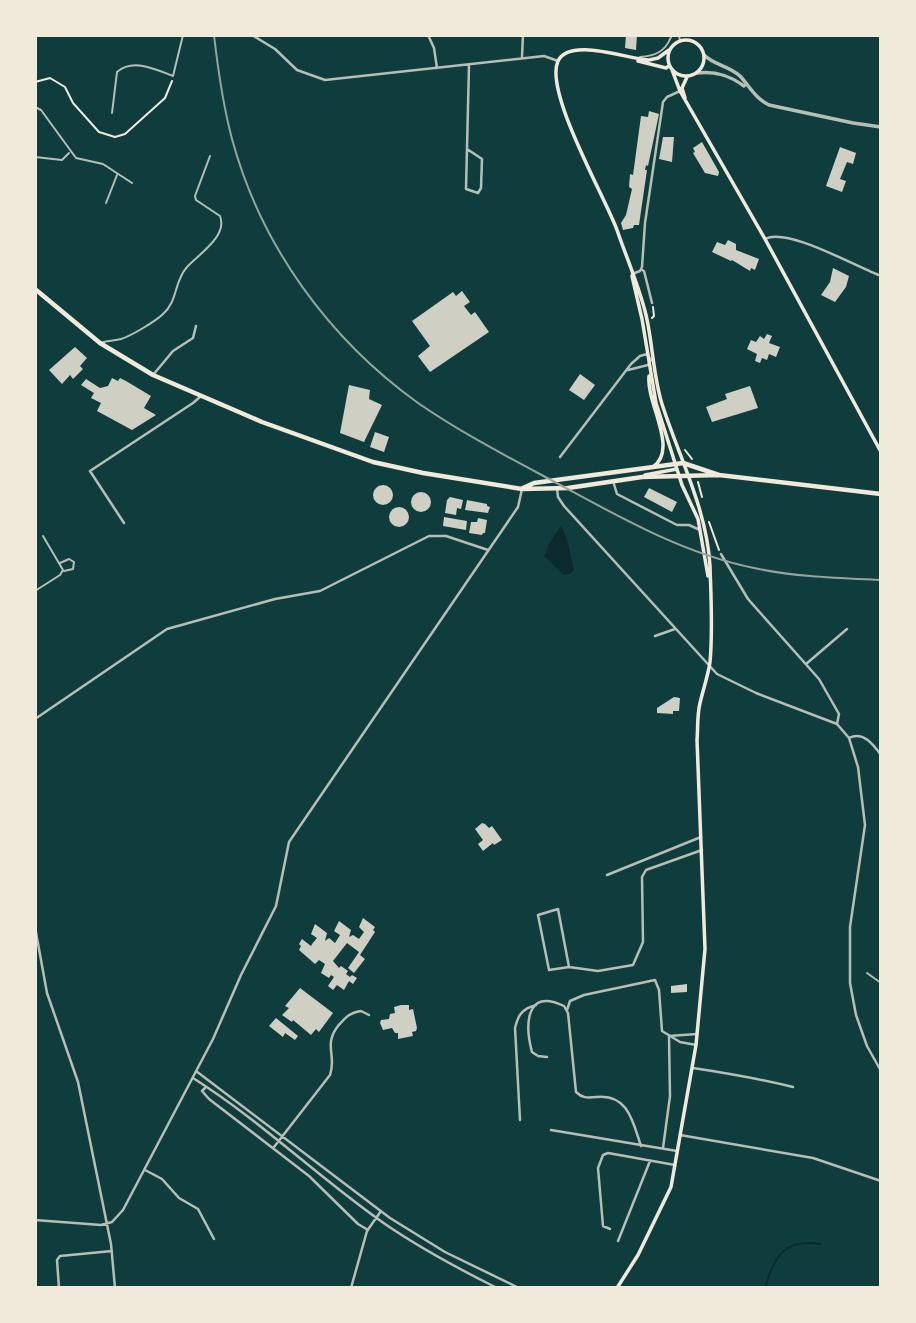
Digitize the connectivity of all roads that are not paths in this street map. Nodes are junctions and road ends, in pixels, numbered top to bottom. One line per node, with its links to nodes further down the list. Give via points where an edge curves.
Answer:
1 (183, 35): 24 (street, via 173,76 136,65 125,65 117,72)
2 (252, 35): 16 (street, via 297,70 324,80)
3 (428, 35): 16 (street)
4 (523, 35): 12 (street)
5 (696, 35): 9 (main road)
6 (672, 36): 10 (street); 13 (street, via 657,54)
7 (687, 37): 8 (main road); 9 (main road)
8 (680, 38): 10 (main road)
9 (698, 44): 11 (main road)
10 (671, 48): 13 (main road, via 658,58); 17 (main road)
11 (704, 55): 18 (main road); 20 (street, via 740,77)
12 (522, 57): 14 (street, via 544,55); 15 (street)
13 (632, 59): 14 (main road, via 578,49); 17 (main road)
14 (558, 61): 35 (main road, via 559,89 571,128)
15 (469, 65): 16 (street); 26 (street)
16 (437, 68)
17 (670, 68): 19 (main road); 21 (main road)
18 (697, 73): 19 (main road); 20 (street, via 726,75)
19 (687, 77): 22 (main road, via 682,88)
20 (749, 90): 25 (street, via 777,107)
21 (680, 91): 22 (main road); 34 (street, via 663,102)
22 (685, 98): 33 (main road)
23 (35, 107): 27 (street)
24 (112, 113)
25 (881, 127)
26 (467, 149): 26 (street, via 466,189 478,193 482,159)
27 (70, 152): 29 (street, via 62,160); 30 (street)
28 (210, 156): 40 (street, via 195,197 220,216 222,227 181,275 170,307 162,315 120,340)
29 (35, 157)
30 (117, 174): 31 (street); 32 (street)
31 (132, 183)
32 (106, 203)
33 (765, 239): 36 (street, via 779,235 793,239); 48 (main road)
34 (641, 270): 35 (street); 38 (street)
35 (632, 274): 41 (main road); 42 (main road, via 647,319)
36 (881, 276)
37 (35, 289): 40 (main road)
38 (652, 303)
39 (196, 326): 46 (street, via 193,338 173,351)
40 (100, 343): 46 (main road)
41 (647, 354): 42 (street); 43 (main road); 44 (street, via 639,356)
42 (652, 360): 43 (street); 50 (main road)
43 (648, 365): 44 (street); 45 (main road)
44 (628, 370): 49 (street)
45 (650, 374): 51 (main road, via 664,448 660,461); 52 (main road)
46 (153, 375): 47 (main road)
47 (200, 397): 57 (main road, via 373,462); 59 (street, via 90,471)
48 (881, 452)
49 (560, 457)
50 (683, 463): 52 (main road); 53 (main road); 54 (main road)
51 (650, 468): 52 (main road); 57 (main road, via 534,482)
52 (677, 469): 53 (main road); 55 (main road); 60 (main road)
53 (688, 475): 54 (main road); 66 (main road, via 705,527)
54 (719, 475): 58 (main road)
55 (613, 481): 56 (main road); 60 (street, via 617,494 677,525)
56 (557, 488): 57 (main road); 68 (street, via 564,506)
57 (522, 489): 62 (street, via 518,507)
58 (881, 494)
59 (124, 523)
60 (701, 530): 66 (main road)
61 (43, 536): 64 (street)
62 (489, 550): 73 (street, via 429,536 320,591 167,629); 92 (street, via 289,842 276,906)
63 (721, 554): 71 (street, via 748,598)
64 (60, 563): 65 (street); 65 (street, via 69,559 75,564 70,571)
65 (63, 570): 67 (street)
66 (709, 581): 72 (main road)
67 (35, 591)
68 (677, 628): 70 (street); 72 (street)
69 (847, 629): 71 (street)
70 (655, 636)
71 (806, 664): 74 (street, via 830,696 839,714)
72 (710, 665): 74 (street, via 717,674 756,693); 77 (main road, via 698,717)
73 (35, 719)
74 (836, 724): 75 (street)
75 (849, 738): 76 (street, via 862,736); 93 (street, via 858,767 865,825 849,927 850,983 856,1016)
76 (881, 755)
77 (701, 836): 78 (main road); 79 (street)
78 (702, 850): 81 (street, via 646,870 642,877 643,942 633,965 597,971); 87 (main road, via 705,949)
79 (607, 875)
80 (35, 927): 113 (street, via 47,993 78,1083)
81 (569, 967): 81 (street, via 549,970 538,915 558,909)
82 (867, 973): 83 (street)
83 (881, 983)
84 (536, 1005): 85 (street, via 556,1002); 90 (street, via 528,1022 530,1044 538,1056); 97 (street, via 522,1011 515,1028)
85 (568, 1013): 88 (street, via 570,1001 584,995 655,980 660,1027); 102 (street, via 576,1091 586,1098 611,1097 620,1102)
86 (369, 1015): 100 (street, via 361,1011 347,1014 331,1035 330,1075)
87 (698, 1034): 88 (street); 89 (main road)
88 (669, 1036): 89 (street); 104 (street, via 670,1096)
89 (696, 1045): 91 (main road)
90 (547, 1057)
91 (692, 1068): 96 (street); 99 (main road)
92 (196, 1071): 94 (street); 100 (street)
93 (881, 1071)
94 (192, 1078): 95 (street); 108 (street)
95 (205, 1087): 101 (street); 103 (street, via 202,1091 209,1098)
96 (793, 1087)
97 (520, 1120)
98 (551, 1130): 102 (street)
99 (680, 1135): 105 (main road); 109 (street, via 813,1158)
100 (283, 1136): 101 (street); 110 (street)
101 (279, 1141): 103 (street); 111 (street)
102 (641, 1146): 104 (street)
103 (274, 1147): 115 (street)
104 (663, 1149): 105 (street)
105 (677, 1151): 107 (main road)
106 (650, 1161): 107 (street); 114 (street, via 608,1153 599,1160 603,1226); 117 (street)
107 (675, 1165): 119 (main road, via 664,1204)
108 (145, 1170): 113 (street, via 117,1219); 116 (street, via 198,1209)
109 (881, 1181)
110 (381, 1211): 111 (street); 124 (street, via 445,1252)
111 (376, 1217): 115 (street); 123 (street)
112 (35, 1220): 113 (street)
113 (107, 1224): 118 (street)
114 (610, 1229)
115 (368, 1230): 122 (street)
116 (214, 1239)
117 (618, 1241)
118 (112, 1251): 120 (street, via 60,1256); 121 (street)
119 (625, 1279): 125 (main road); 126 (main road)
120 (59, 1288)
121 (115, 1288)
122 (351, 1288)
123 (497, 1288)
124 (519, 1288)
125 (617, 1288)
126 (623, 1288)

